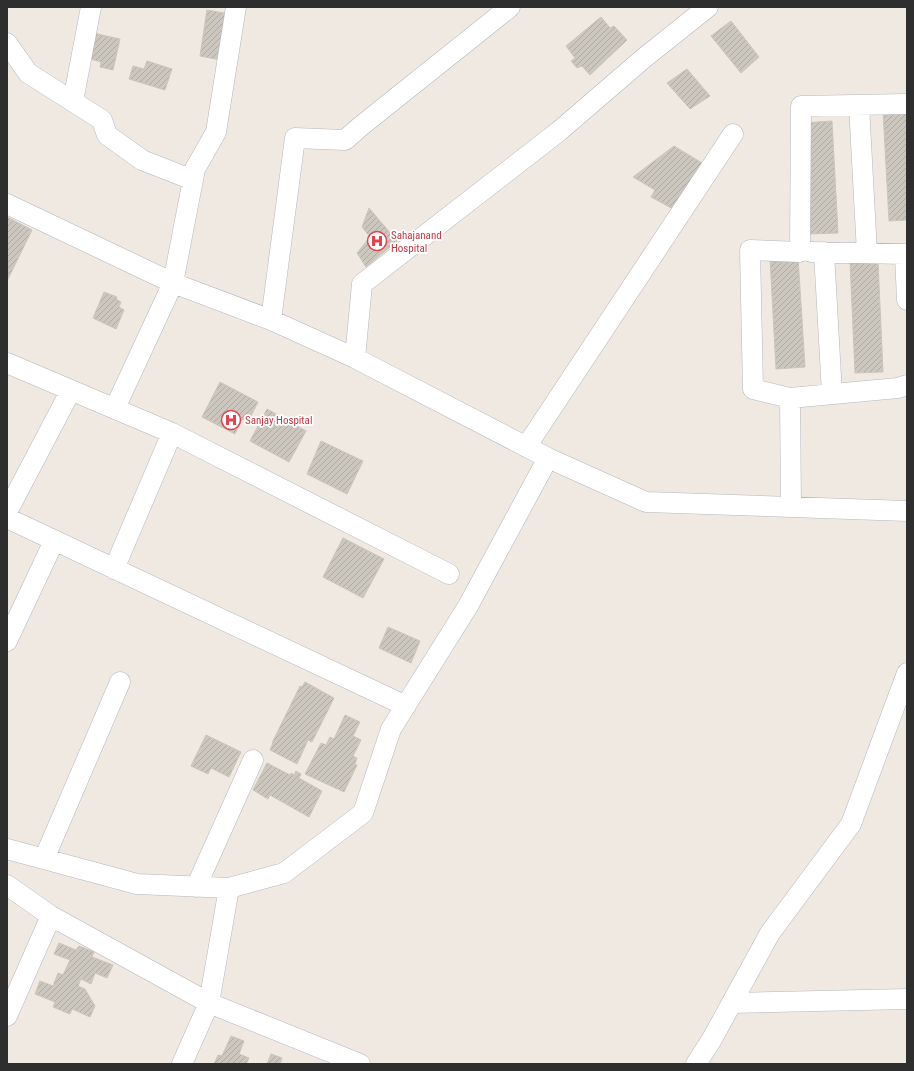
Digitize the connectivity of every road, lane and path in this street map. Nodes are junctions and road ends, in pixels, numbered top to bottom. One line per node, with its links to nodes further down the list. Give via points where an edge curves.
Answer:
1 (92, 7): 6 (street)
2 (236, 7): 10 (street, via 216,132 195,169)
3 (510, 7): 18 (street, via 345,140 295,138)
4 (708, 7): 19 (street, via 558,132 362,284)
5 (7, 43): 6 (street, via 28,73)
6 (73, 101): 10 (street, via 102,120 107,135 142,160)
7 (907, 104): 8 (street)
8 (859, 105): 12 (street, via 801,106); 14 (street)
9 (733, 134): 27 (street)
10 (193, 180): 16 (street)
11 (7, 204): 16 (street)
12 (800, 252): 13 (street); 24 (street, via 750,250 753,389)
13 (824, 252): 14 (street); 23 (street)
14 (867, 253): 15 (street)
15 (906, 254): 17 (street)
16 (173, 283): 18 (street); 25 (street)
17 (907, 300)
18 (271, 320): 19 (street)
19 (355, 358): 27 (street)
20 (7, 363): 22 (street)
21 (907, 385): 23 (street)
22 (71, 390): 25 (street); 31 (street)
23 (832, 394): 24 (street)
24 (790, 398): 29 (street)
25 (114, 408): 26 (street)
26 (172, 433): 34 (street); 35 (street)
27 (526, 447): 28 (street)
28 (548, 458): 29 (street, via 646,502); 39 (street, via 468,606)
29 (791, 506): 30 (street)
30 (907, 511)
31 (7, 512)
32 (7, 518): 33 (street)
33 (54, 541): 34 (street); 36 (street)
34 (114, 569): 39 (street)
35 (449, 574)
36 (7, 641)
37 (907, 674): 49 (street, via 851,824 770,933)
38 (120, 682): 42 (street)
39 (406, 706): 45 (street, via 391,729 363,813 284,873)
40 (253, 760): 44 (street)
41 (7, 849): 42 (street)
42 (44, 859): 44 (street, via 137,884)
43 (7, 885): 46 (street)
44 (196, 887): 45 (street)
45 (229, 888): 48 (street)
46 (52, 916): 48 (street); 50 (street)
47 (907, 999): 49 (street)
48 (209, 1002): 51 (street); 52 (street)
49 (732, 1003): 53 (street)
50 (7, 1016)
51 (182, 1064)
52 (360, 1064)
53 (696, 1064)

